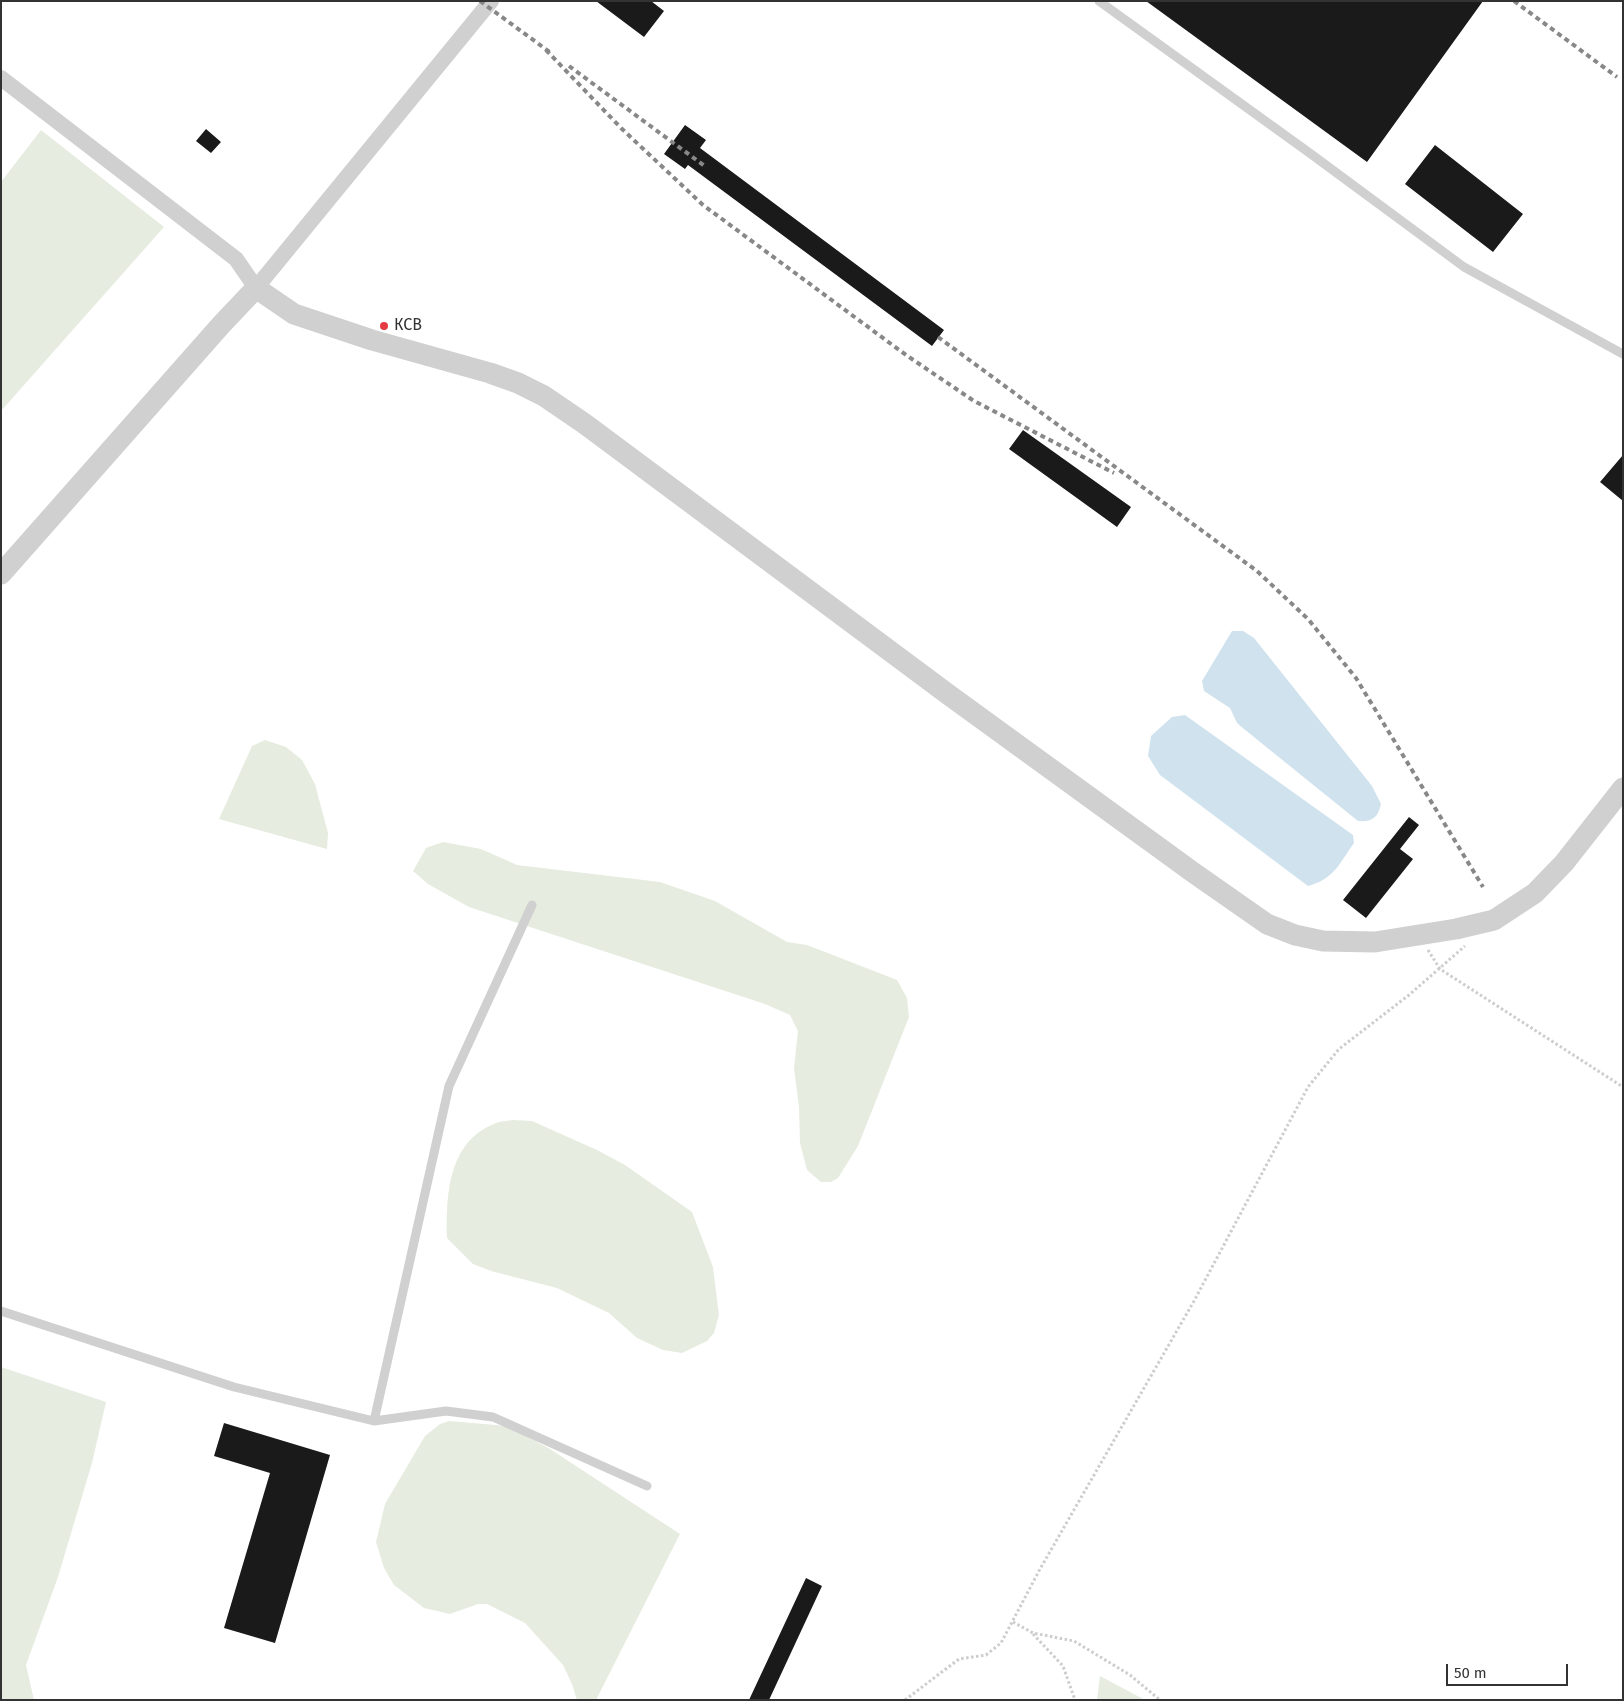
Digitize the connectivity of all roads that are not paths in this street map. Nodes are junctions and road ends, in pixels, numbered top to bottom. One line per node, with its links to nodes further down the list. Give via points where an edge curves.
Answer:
1 (491, 1): 4 (street)
2 (1099, 1): 5 (lane, via 1464,267)
3 (1, 78): 4 (street, via 236,259)
4 (256, 288): 6 (street); 7 (street, via 294,314 490,373 544,396 1194,874 1267,924 1295,935 1323,941 1375,942 1494,920 1534,893 1564,863)
5 (1623, 354)
6 (1, 574)
7 (1623, 788)
8 (532, 905): 10 (lane, via 449,1086)
9 (1, 1311): 10 (lane, via 234,1386)
10 (374, 1420): 11 (lane, via 446,1411 493,1417)
11 (647, 1486)

